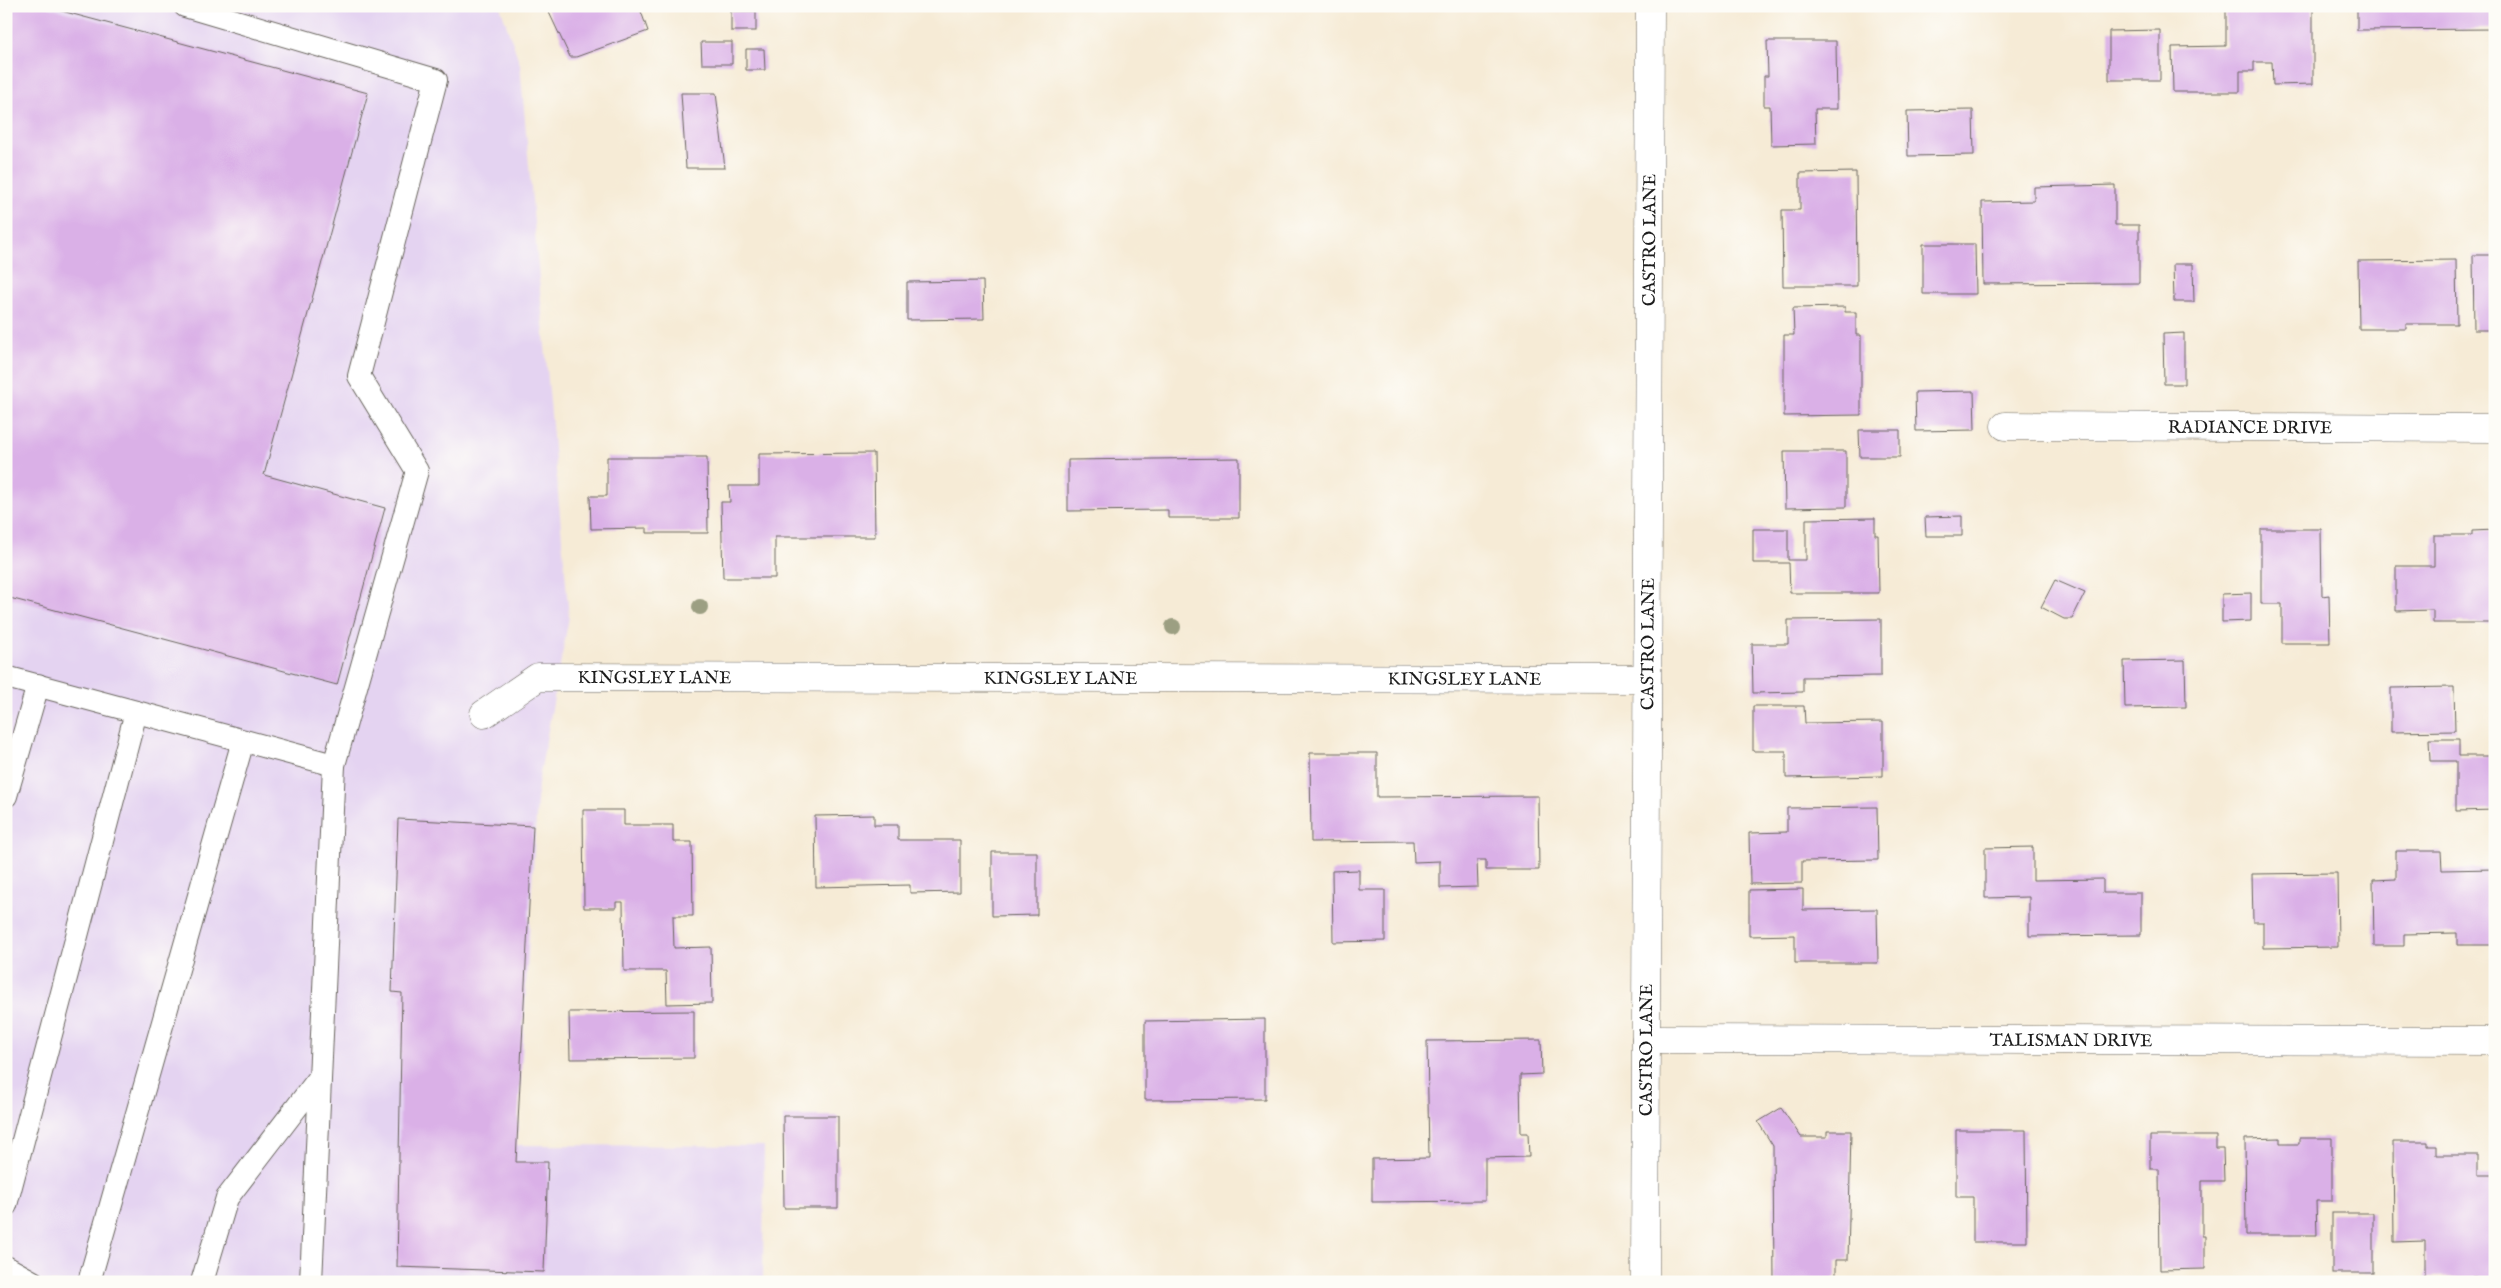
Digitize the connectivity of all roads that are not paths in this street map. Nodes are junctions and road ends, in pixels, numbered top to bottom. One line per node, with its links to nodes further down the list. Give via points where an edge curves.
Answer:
1 (184, 6): 11 (lane, via 436,80 359,376 417,471)
2 (1650, 6): 6 (street, CASTRO LANE)
3 (2005, 426): 4 (street, RADIANCE DRIVE)
4 (2495, 428)
5 (6, 677): 7 (lane)
6 (1647, 679): 9 (street, KINGSLEY LANE, via 538,677); 13 (street, CASTRO LANE)
7 (38, 685): 8 (lane); 12 (lane)
8 (136, 712): 10 (lane); 16 (lane)
9 (484, 714)
10 (243, 741): 11 (lane); 19 (lane)
11 (334, 765): 15 (lane)
12 (6, 796)
13 (1646, 1039): 14 (street, TALISMAN DRIVE); 22 (street, CASTRO LANE)
14 (2495, 1041)
15 (320, 1077): 20 (lane, via 227,1198); 21 (lane)
16 (6, 1205)
17 (6, 1267): 18 (lane)
18 (32, 1282)
19 (89, 1282)
20 (202, 1282)
21 (311, 1282)
22 (1645, 1282)

